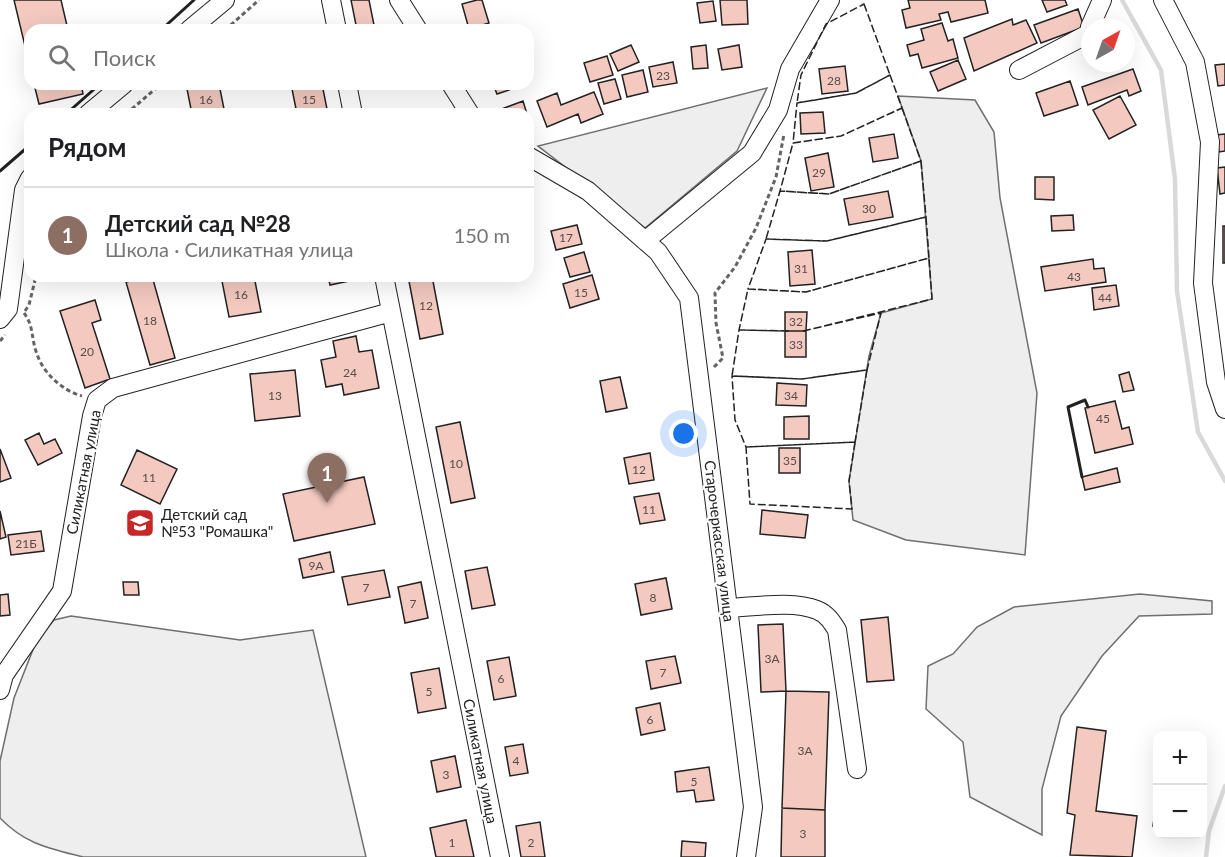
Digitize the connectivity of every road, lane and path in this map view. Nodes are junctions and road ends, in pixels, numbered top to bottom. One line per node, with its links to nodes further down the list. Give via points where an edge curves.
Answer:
1 (225, 0): 9 (street)
2 (259, 0): 10 (path)
3 (331, 0): 11 (street)
4 (399, 0): 12 (street)
5 (830, 0): 26 (street, via 790,69 778,110 752,153)
6 (1102, 0): 8 (street)
7 (1163, 0): 32 (street, via 1195,62 1210,142 1203,283 1216,382)
8 (1094, 18)
9 (196, 24)
10 (232, 24)
11 (336, 24)
12 (414, 24)
13 (1081, 38): 14 (street)
14 (1019, 70)
15 (117, 90): 19 (street)
16 (154, 90): 20 (path)
17 (348, 90): 21 (street)
18 (455, 90): 22 (street)
19 (95, 108)
20 (133, 108)
21 (352, 108)
22 (466, 108)
23 (784, 133): 30 (path, via 776,177 756,228 735,267 715,293 723,358)
24 (534, 160): 26 (street, Старочеркасская улица, via 588,191)
25 (24, 190): 29 (street)
26 (645, 241): 30 (street, Старочеркасская улица, via 658,252 689,298)
27 (385, 282): 28 (street, Силикатная улица)
28 (391, 312): 31 (street, Силикатная улица, via 113,388); 36 (street, Силикатная улица)
29 (4, 314): 31 (path, via 23,312 31,322 36,354 43,366 73,393)
30 (700, 382): 33 (street, Старочеркасская улица)
31 (97, 400): 34 (street, Силикатная улица, via 62,591 4,675)
32 (1225, 409)
33 (728, 608): 35 (street, via 798,605 819,610 830,619 837,630); 37 (street, Старочеркасская улица, via 753,807)
34 (0, 690)
35 (857, 770)
36 (500, 857)
37 (746, 857)

